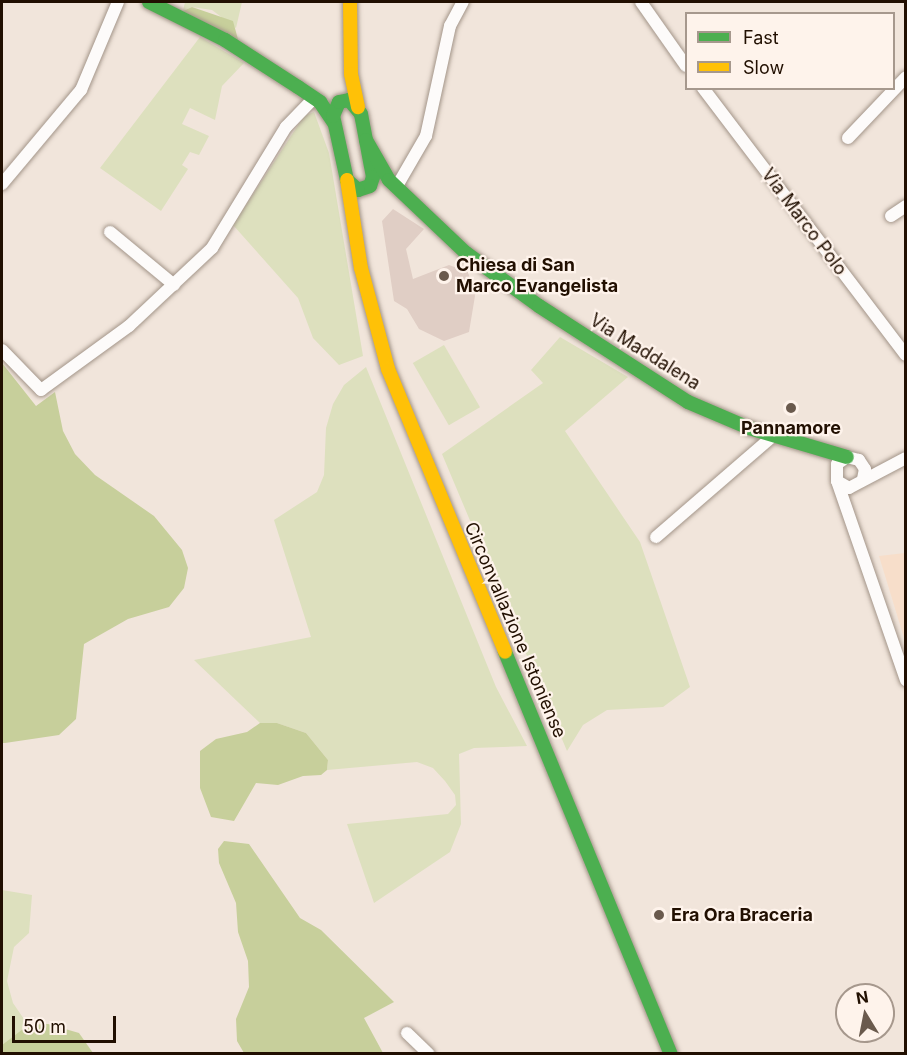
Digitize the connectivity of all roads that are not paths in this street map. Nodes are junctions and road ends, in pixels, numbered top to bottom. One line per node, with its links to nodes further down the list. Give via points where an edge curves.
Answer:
1 (118, 2): 20 (street, via 81,90)
2 (149, 2): 12 (main road, via 225,40)
3 (350, 2): 7 (main road)
4 (463, 2): 19 (street, via 450,26 426,136)
5 (640, 2): 6 (street)
6 (685, 63)
7 (351, 74): 13 (main road); 14 (main road)
8 (906, 77): 9 (street)
9 (895, 89)
10 (705, 90): 28 (street, Via Marco Polo)
11 (894, 90): 16 (street)
12 (317, 100): 13 (main road); 15 (main road); 26 (street, via 286,128 212,248)
13 (340, 102): 14 (main road); 15 (main road, via 333,110)
14 (358, 107): 17 (main road)
15 (334, 123): 18 (main road, Circonvallazione Istoniense)
16 (848, 138)
17 (366, 140): 19 (main road, Via Maddalena); 21 (main road)
18 (347, 180): 21 (main road, via 353,189); 23 (main road, Circonvallazione Istoniense)
19 (393, 183): 21 (street); 29 (main road, Via Maddalena, via 466,253 539,306 688,402)
20 (2, 184)
21 (368, 186): 23 (main road)
22 (906, 206): 24 (street)
23 (355, 213): 41 (main road, Circonvallazione Istoniense, via 361,268 388,369)
24 (891, 216)
25 (110, 232): 26 (street)
26 (174, 285): 27 (street, via 51,387 33,387)
27 (2, 350)
28 (905, 352)
29 (773, 436): 30 (main road, Via Maddalena); 37 (street)
30 (819, 448): 31 (main road, Via Maddalena); 34 (street)
31 (853, 458): 33 (street); 34 (street); 35 (street, via 865,469)
32 (906, 458): 33 (street)
33 (890, 463): 35 (street)
34 (836, 476): 35 (street, via 849,488); 36 (street)
35 (863, 480): 36 (street)
36 (848, 510): 38 (street)
37 (656, 537)
38 (906, 680)
39 (407, 1033): 40 (street)
40 (429, 1053)
41 (671, 1053)

